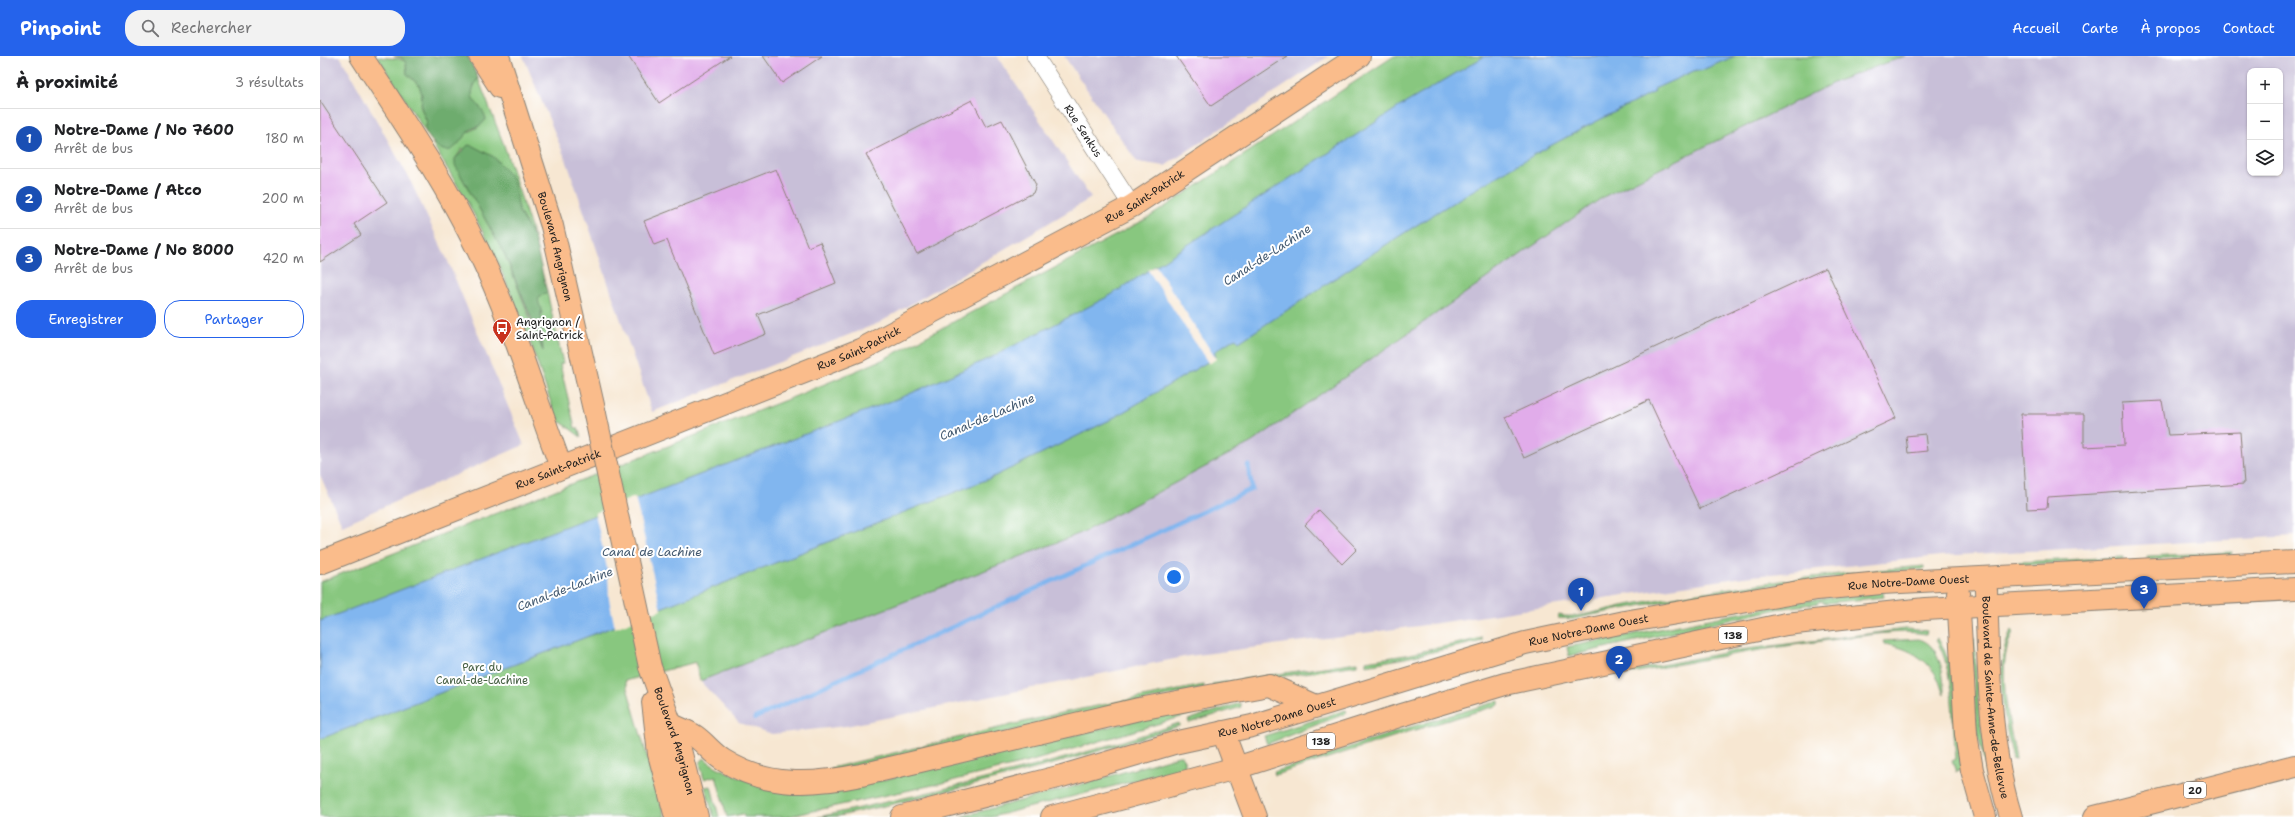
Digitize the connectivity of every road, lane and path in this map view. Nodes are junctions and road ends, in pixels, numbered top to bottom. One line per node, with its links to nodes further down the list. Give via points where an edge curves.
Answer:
1 (361, 56): 8 (main road, via 447,193 478,250 502,304)
2 (480, 56): 6 (main road, Boulevard Angrignon)
3 (498, 56): 6 (main road, Boulevard Angrignon)
4 (1035, 56): 7 (street, Rue Senkus)
5 (1359, 56): 7 (main road, Rue Saint-Patrick)
6 (514, 110): 16 (main road, Boulevard Angrignon, bridge, via 552,226)
7 (1132, 206): 8 (main road, Rue Saint-Patrick, via 860,350)
8 (561, 468): 9 (main road, Rue Saint-Patrick)
9 (320, 562)
10 (2295, 562): 11 (main road, Rue Notre-Dame Ouest)
11 (1985, 577): 12 (main road, Rue Notre-Dame Ouest); 14 (main road, Boulevard de Sainte-Anne-de-Bellevue)
12 (1957, 578): 15 (main road); 17 (main road, Rue Notre-Dame Ouest, via 1817,589 1624,622 1525,643)
13 (2295, 589): 14 (main road)
14 (1986, 606): 15 (main road); 22 (main road, Boulevard de Sainte-Anne-de-Bellevue, via 1990,700)
15 (1959, 607): 21 (main road, 138, via 1786,624 1549,674 1423,708); 23 (main road, via 1966,734)
16 (650, 667): 18 (main road, Boulevard Angrignon); 24 (main road, Boulevard Angrignon, via 659,754)
17 (1316, 706): 18 (main road, via 1269,685 1162,704 868,774 803,784 762,778 734,767 711,752 695,737); 19 (main road, Rue Notre-Dame Ouest, via 1252,726)
18 (670, 724): 25 (main road, Boulevard Angrignon, via 680,750)
19 (1223, 732): 21 (main road); 26 (main road, Rue Notre-Dame Ouest)
20 (2295, 766): 29 (main road, 20)
21 (1236, 768): 27 (main road); 28 (main road)
22 (2008, 808)
23 (1983, 812)
24 (676, 817)
25 (697, 817)
26 (902, 817)
27 (1052, 817)
28 (1255, 817)
29 (2095, 817)

